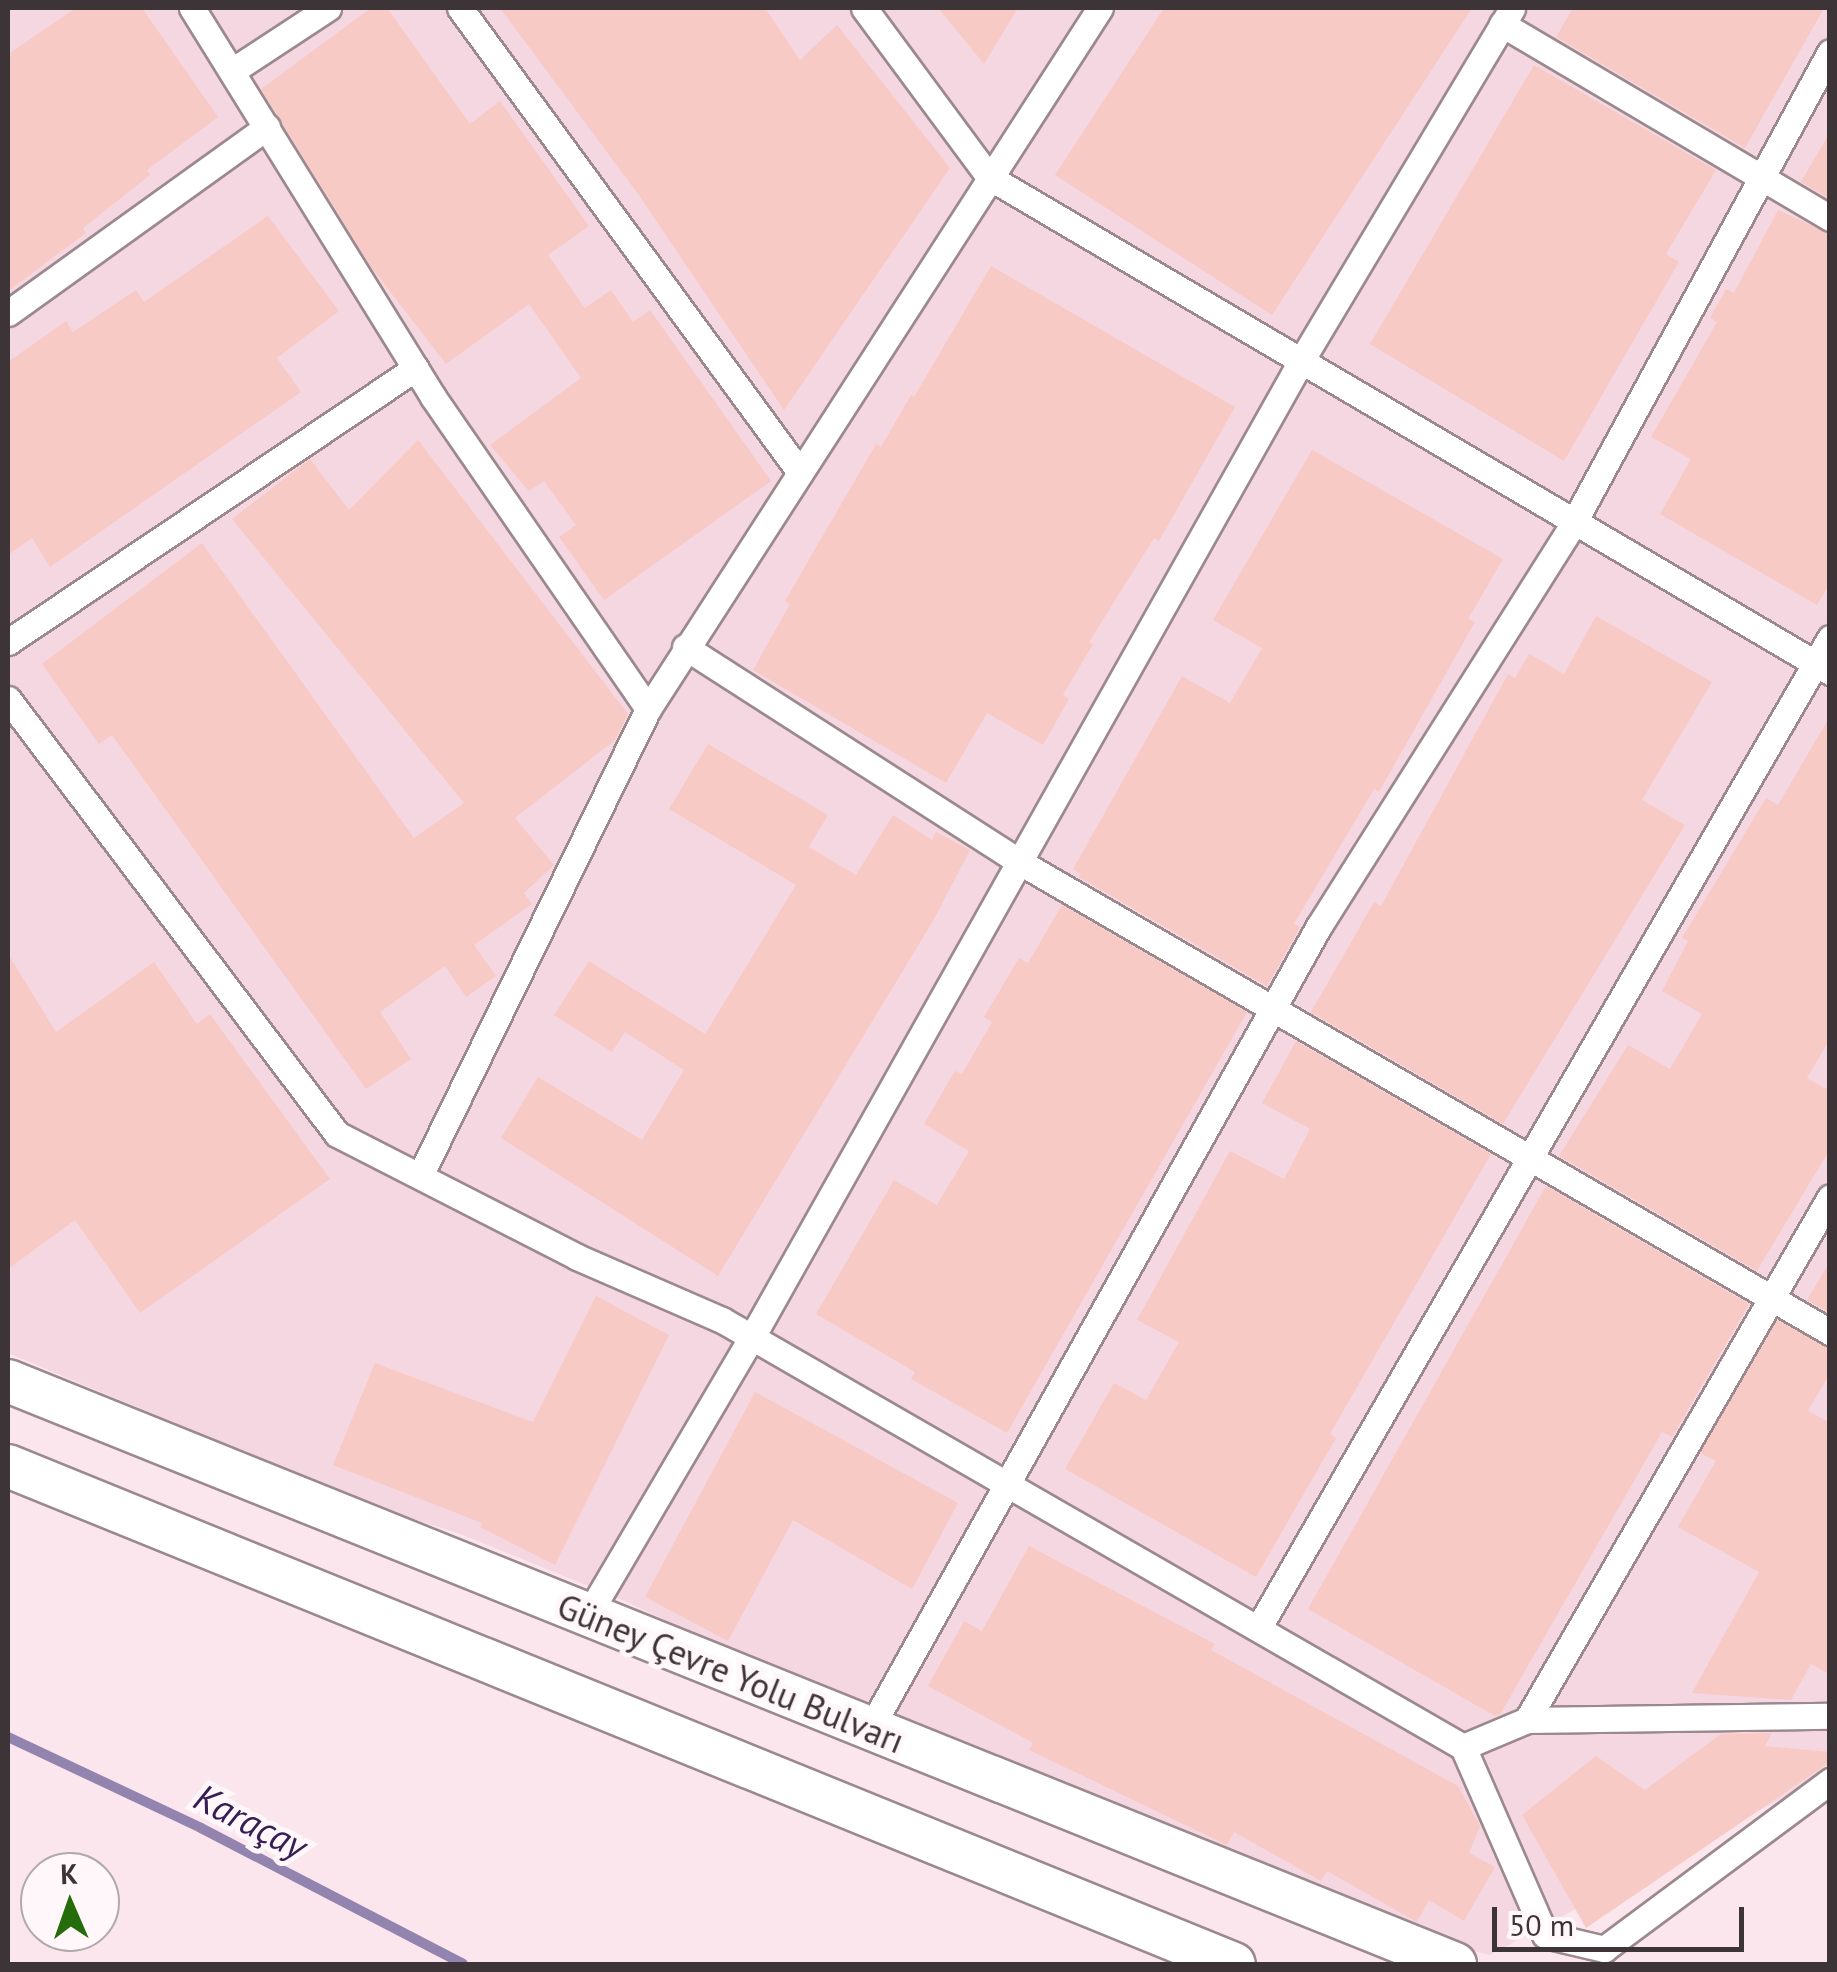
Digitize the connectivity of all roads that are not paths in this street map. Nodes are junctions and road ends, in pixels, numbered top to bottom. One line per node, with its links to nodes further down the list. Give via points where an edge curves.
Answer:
1 (192, 8): 8 (street)
2 (328, 8): 8 (street)
3 (460, 8): 16 (street)
4 (864, 8): 10 (street)
5 (1100, 8): 10 (street)
6 (1507, 16): 11 (street); 14 (street)
7 (1830, 52): 11 (street)
8 (232, 71): 9 (street)
9 (266, 127): 13 (street); 15 (street)
10 (990, 177): 14 (street); 16 (street)
11 (1761, 178): 12 (street); 17 (street)
12 (1830, 218)
13 (8, 314)
14 (1300, 361): 17 (street); 24 (street)
15 (415, 368): 19 (street); 23 (street)
16 (799, 471): 20 (street)
17 (1574, 522): 21 (street); 25 (street)
18 (1830, 638): 21 (street)
19 (8, 642)
20 (685, 647): 23 (street); 24 (street)
21 (1822, 668): 26 (street)
22 (8, 699): 27 (street, via 337,1134)
23 (648, 709): 27 (street)
24 (1018, 861): 25 (street); 31 (street)
25 (1273, 1012): 26 (street); 34 (street)
26 (1532, 1159): 29 (street); 36 (street)
27 (420, 1176): 31 (street)
28 (1830, 1196): 29 (street)
29 (1772, 1299): 30 (street); 38 (street)
30 (1830, 1332)
31 (752, 1337): 34 (street); 35 (street)
32 (8, 1381): 35 (highway, Güney Çevre Yolu Bulvarı)
33 (8, 1466): 42 (highway)
34 (1007, 1482): 36 (street); 39 (street)
35 (588, 1615): 39 (highway, Güney Çevre Yolu Bulvarı)
36 (1258, 1627): 40 (street)
37 (1830, 1716): 38 (street)
38 (1528, 1720): 40 (street)
39 (870, 1729): 43 (highway, Güney Çevre Yolu Bulvarı)
40 (1463, 1747): 41 (street, via 1545,1934 1604,1950)
41 (1830, 1782)
42 (1234, 1964)
43 (1455, 1964)

